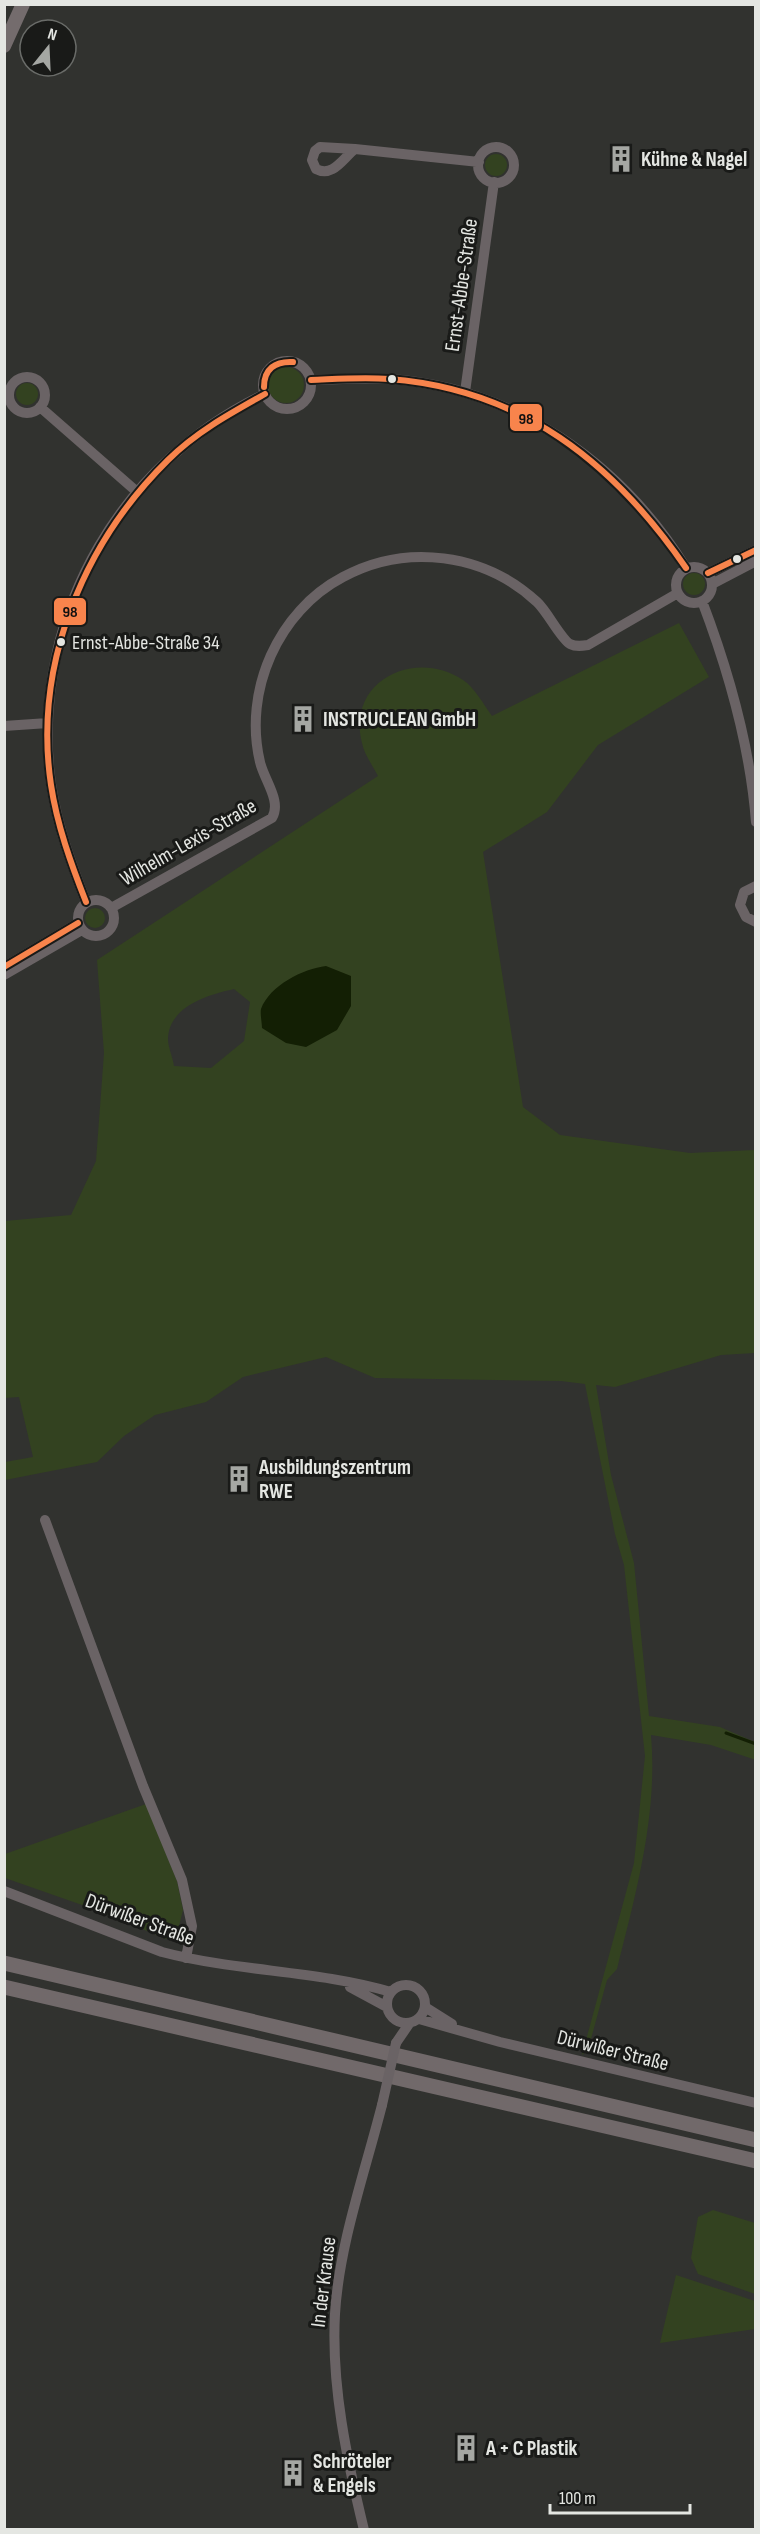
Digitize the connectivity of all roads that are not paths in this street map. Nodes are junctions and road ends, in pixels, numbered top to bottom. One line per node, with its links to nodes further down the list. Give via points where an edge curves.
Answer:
1 (24, 4): 2 (main road)
2 (4, 46)
3 (355, 149): 4 (street)
4 (478, 162): 5 (street, via 480,173); 5 (street, via 484,151 495,146 511,154 513,171 506,180)
5 (494, 182): 7 (street, Ernst-Abbe-Straße)
6 (311, 380): 7 (street, via 391,379); 8 (street, via 306,401 294,409 274,405); 8 (street, via 299,364 277,363 266,373)
7 (465, 392): 13 (street, via 528,418 599,464 652,519)
8 (265, 394): 10 (street, via 184,445)
9 (40, 407): 10 (street)
10 (136, 491): 17 (street, via 97,548 68,611 56,659)
11 (756, 549): 14 (street)
12 (756, 561): 14 (street)
13 (686, 568): 14 (street, via 698,567); 15 (street, via 678,576)
14 (710, 578): 16 (street, via 709,596)
15 (678, 593): 16 (street, via 691,603); 22 (street, Wilhelm-Lexis-Straße, via 580,646 567,642 526,592 480,567 449,559 408,557 382,562 331,583 287,626 262,677 256,735 260,762 276,802 272,818)
16 (702, 601): 19 (street, via 738,710)
17 (48, 723): 18 (street); 21 (street, via 49,767 59,825)
18 (4, 726)
19 (756, 822)
20 (756, 886): 23 (street, via 744,892 740,905 746,917)
21 (86, 902): 22 (street, via 98,900); 24 (street, via 78,913)
22 (111, 908): 24 (street, via 114,920 109,930 98,936 87,934)
23 (756, 922)
24 (80, 927): 25 (street); 26 (street)
25 (4, 967)
26 (4, 975)
27 (45, 1520): 29 (street, via 143,1786 182,1880 192,1926)
28 (4, 1891): 29 (street, Dürwißer Straße)
29 (186, 1958): 31 (street, Dürwißer Straße)
30 (4, 1963): 39 (highway)
31 (337, 1980): 33 (street, Dürwißer Straße); 34 (street, Dürwißer Straße)
32 (4, 1987): 40 (highway)
33 (392, 1992): 34 (street); 35 (street, via 406,1985 414,1987 421,1992)
34 (387, 2007): 36 (street)
35 (425, 2007): 36 (street); 37 (street, Dürwißer Straße)
36 (405, 2024): 37 (street, Dürwißer Straße); 41 (street, In der Krause, bridge, via 396,2043 344,2253 335,2313 340,2403)
37 (463, 2030): 38 (street, Dürwißer Straße)
38 (756, 2103)
39 (756, 2140)
40 (756, 2161)
41 (364, 2529)

